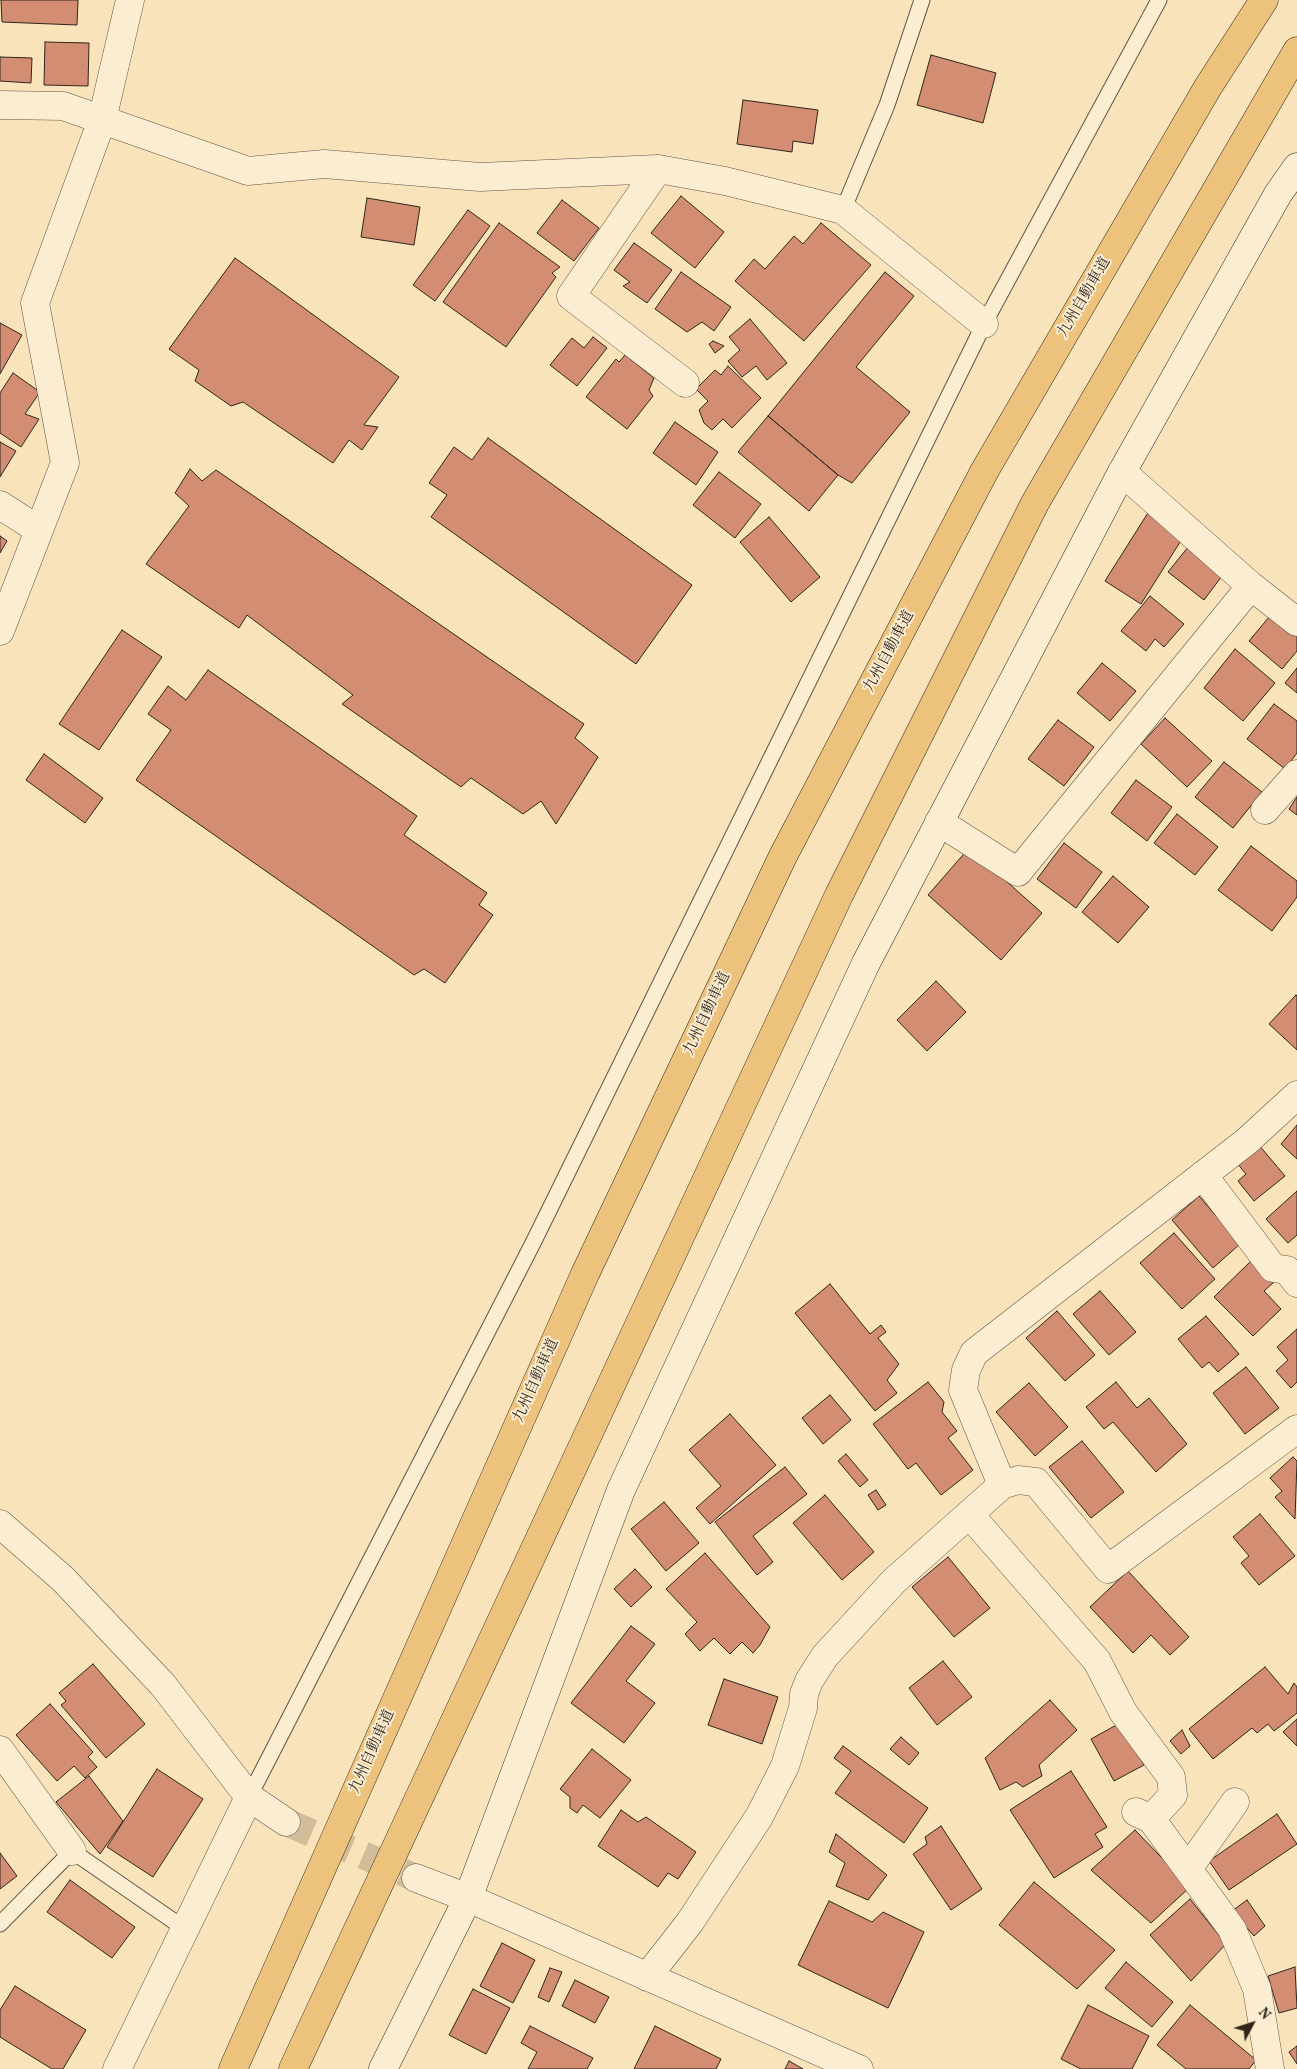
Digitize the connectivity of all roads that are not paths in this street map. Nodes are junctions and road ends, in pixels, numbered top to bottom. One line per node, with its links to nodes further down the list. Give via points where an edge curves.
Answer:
1 (130, 0): 9 (street)
2 (922, 0): 12 (lane, via 886,105)
3 (1159, 0): 13 (lane)
4 (1252, 0): 7 (highway)
5 (1264, 0): 7 (highway, 九州自動車道)
6 (1297, 50): 44 (highway, via 1035,503 838,895)
7 (1208, 87): 43 (highway, 九州自動車道, via 985,470 783,856 585,1274)
8 (0, 104): 9 (street, via 63,106)
9 (102, 120): 11 (street, via 248,171 324,164 480,177); 17 (street, via 36,303 65,463)
10 (1297, 166): 15 (street, via 1278,194)
11 (658, 170): 12 (street, via 725,181); 14 (street, via 571,296)
12 (843, 210): 13 (street)
13 (984, 324): 32 (lane, via 534,1241)
14 (685, 383)
15 (1122, 472): 18 (street); 23 (street)
16 (0, 505): 17 (street)
17 (39, 530): 20 (street)
18 (1251, 586): 19 (street); 23 (street, via 1018,872)
19 (1297, 622)
20 (0, 631)
21 (1297, 774): 22 (street)
22 (1265, 810)
23 (939, 822): 38 (street, via 866,963 621,1490)
24 (1297, 1095): 25 (street, via 1247,1141)
25 (1203, 1175): 26 (street, via 1273,1268 1287,1270); 28 (street, via 974,1353 966,1370 963,1390)
26 (1297, 1283)
27 (1297, 1429): 28 (street, via 1108,1569 1036,1482 1018,1480)
28 (1002, 1485): 29 (street)
29 (970, 1515): 36 (street, via 1097,1661 1123,1712 1171,1778 1173,1795 1143,1816); 41 (street, via 894,1581 825,1656 804,1694 803,1708 785,1766 758,1817 690,1922)
30 (0, 1524): 32 (street, via 63,1579 163,1686)
31 (0, 1750): 35 (street)
32 (249, 1796): 34 (street); 40 (street)
33 (1235, 1802): 36 (street)
34 (286, 1822)
35 (72, 1851): 39 (lane); 40 (lane)
36 (1188, 1869): 47 (street, via 1232,1929 1257,1988)
37 (416, 1878): 38 (street)
38 (468, 1898): 41 (street); 45 (street)
39 (0, 1924)
40 (185, 1929): 42 (street)
41 (647, 1977): 46 (street)
42 (117, 2069)
43 (233, 2069)
44 (293, 2069)
45 (383, 2069)
46 (859, 2069)
47 (1270, 2069)

